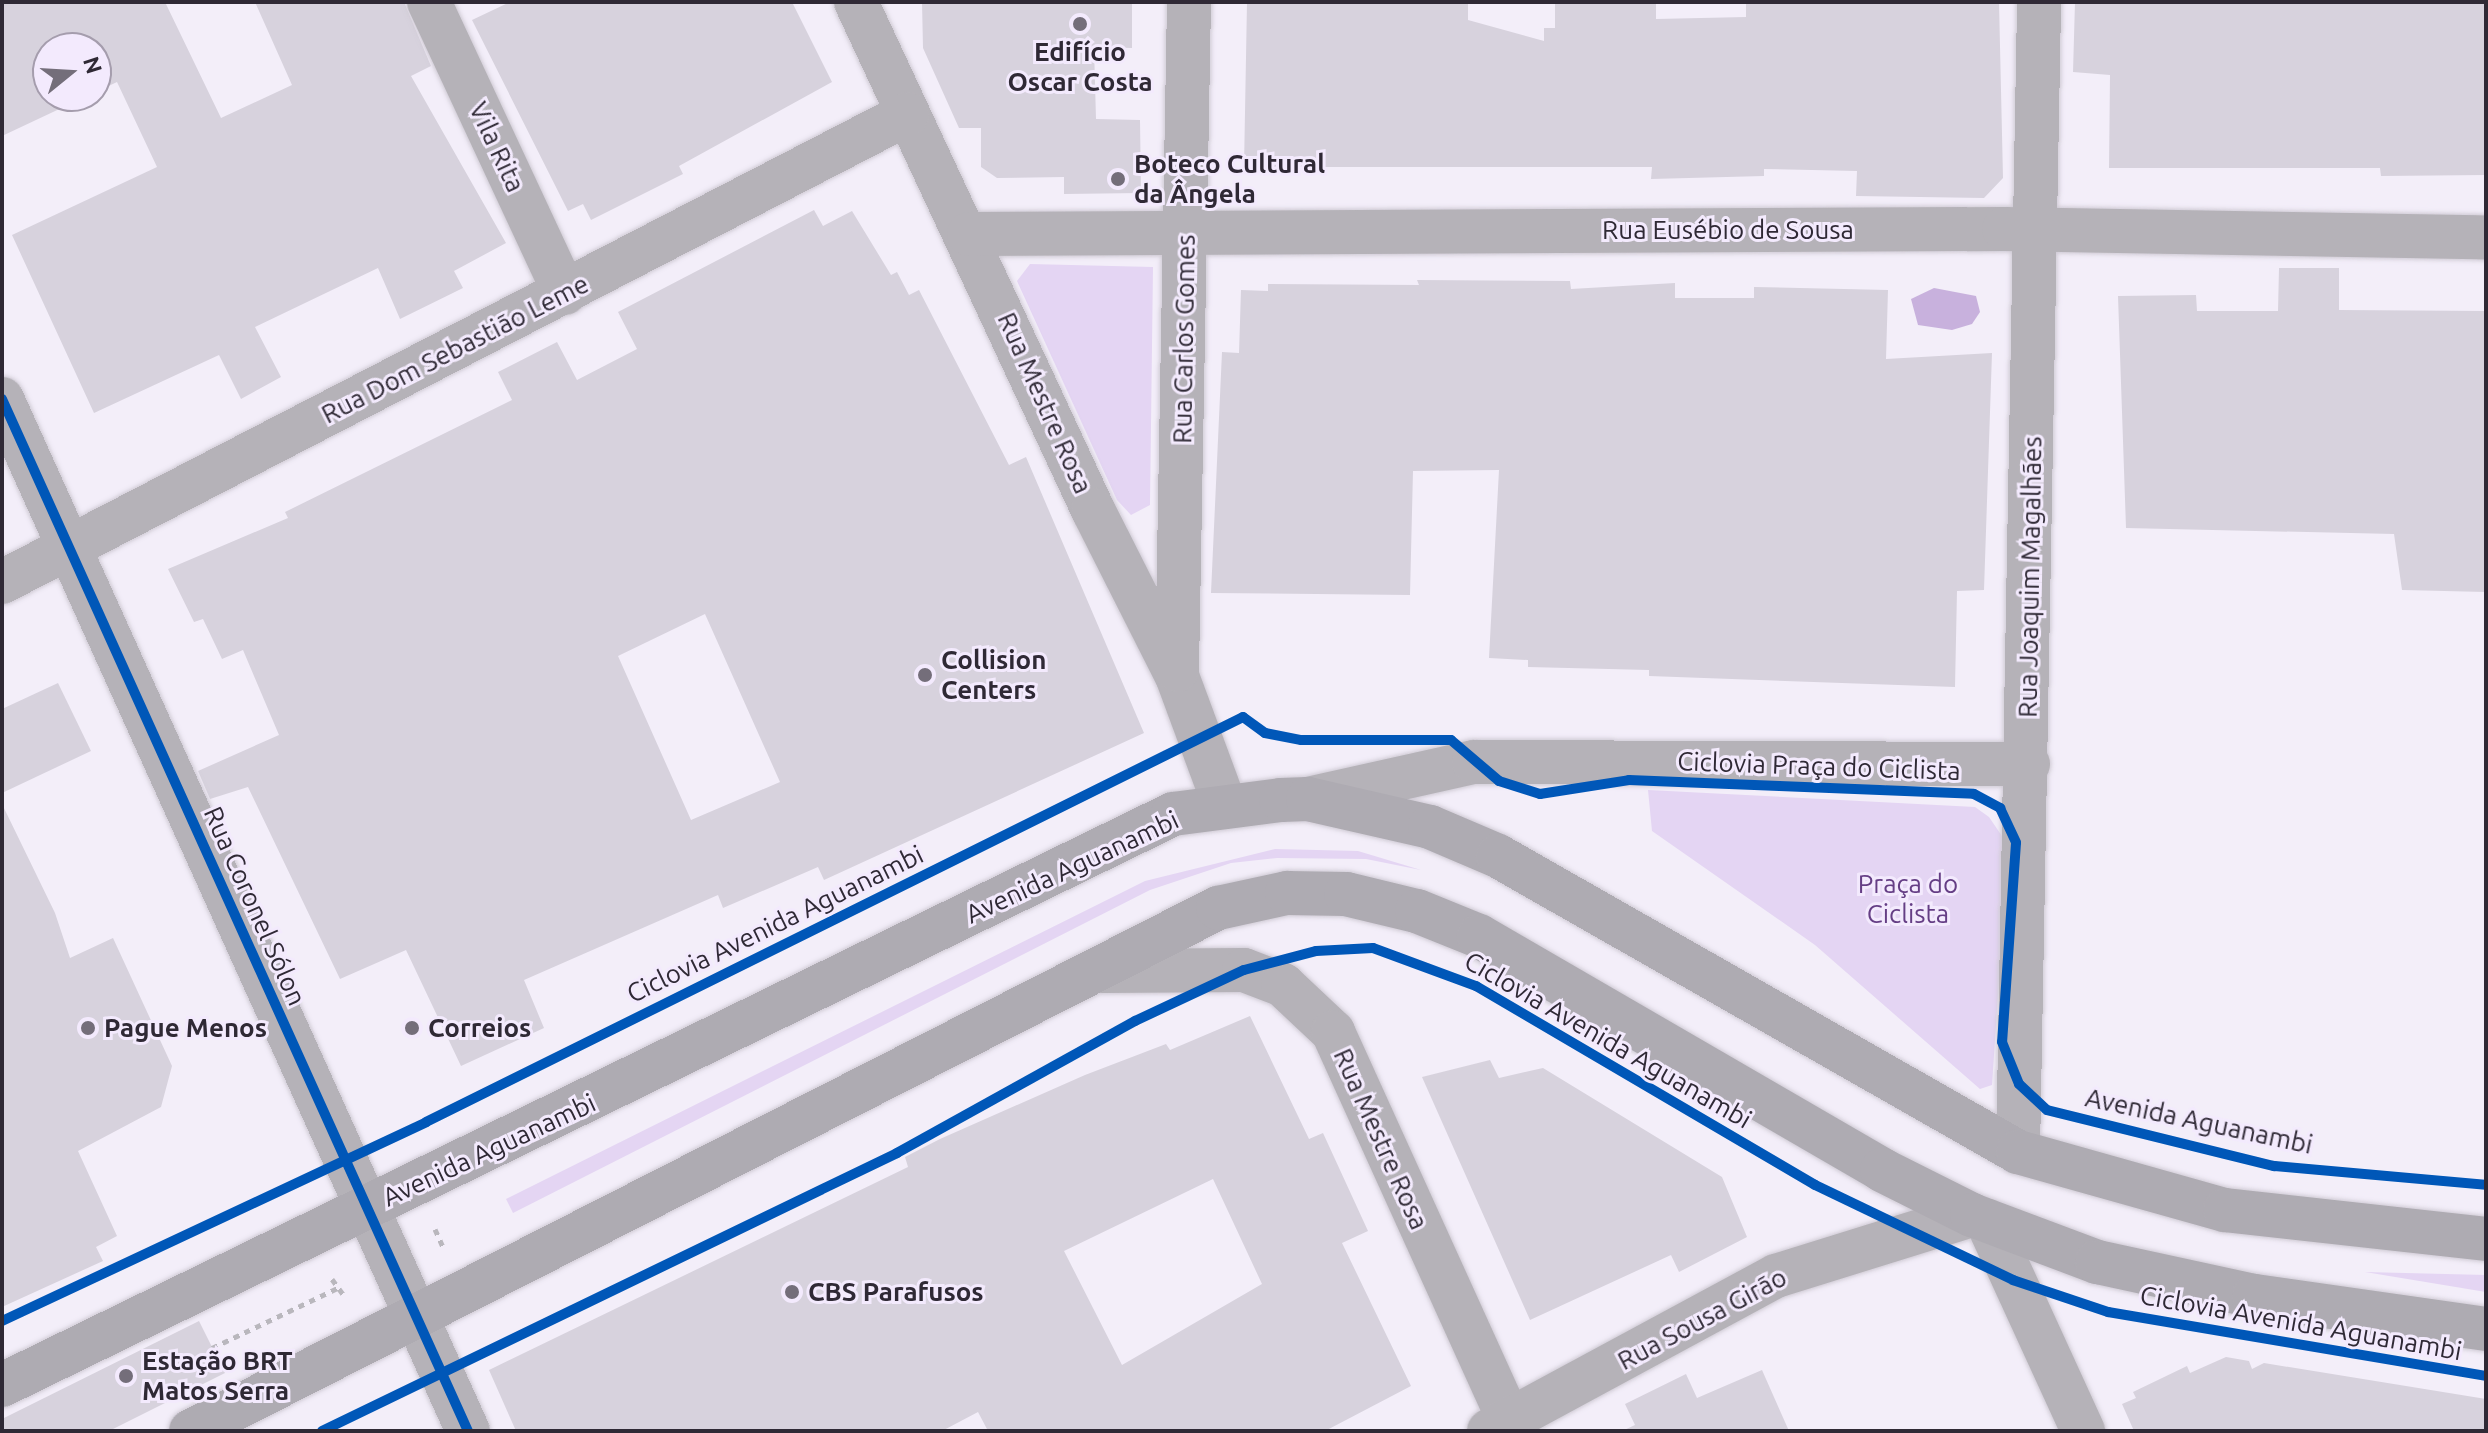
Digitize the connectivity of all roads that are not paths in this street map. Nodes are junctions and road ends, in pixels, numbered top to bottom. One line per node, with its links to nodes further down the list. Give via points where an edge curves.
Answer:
1 (429, 2): 10 (street, Vila Rita)
2 (856, 2): 5 (street, Rua Mestre Rosa)
3 (1189, 2): 6 (street, Rua Carlos Gomes)
4 (2039, 2): 7 (street, Rua Joaquim Magalhães)
5 (907, 114): 8 (street, Rua Mestre Rosa); 10 (street, Rua Dom Sebastião Leme)
6 (1186, 229): 7 (street, Rua Eusébio de Sousa); 8 (street, Rua Eusébio de Sousa); 14 (street, Rua Carlos Gomes)
7 (2033, 230): 9 (street, Rua Eusébio de Sousa); 15 (street, Rua Joaquim Magalhães)
8 (969, 234): 14 (street, Rua Mestre Rosa, via 1093,510)
9 (2486, 237)
10 (565, 293): 12 (street, Rua Dom Sebastião Leme)
11 (2, 399): 12 (street, Rua Coronel Sólon)
12 (71, 548): 13 (street, Rua Dom Sebastião Leme); 20 (street, Rua Coronel Sólon)
13 (2, 582)
14 (1177, 676): 17 (street, Rua Mestre Rosa)
15 (2028, 764): 16 (street, via 1474,762); 19 (street, Rua Joaquim Magalhães)
16 (1308, 799): 17 (main road, Avenida Aguanambi); 19 (main road, Avenida Aguanambi, via 1430,827 1498,856)
17 (1225, 806): 20 (main road, Avenida Aguanambi, via 1173,814)
18 (1103, 971): 21 (main road, via 1218,908 1287,893 1346,894 1417,911 1479,936); 23 (main road); 26 (street, Rua Mestre Rosa, via 1244,970 1283,985 1333,1032)
19 (2018, 1152): 22 (main road, Avenida Aguanambi, via 2225,1210)
20 (367, 1208): 23 (street, Rua Coronel Sólon); 25 (main road, Avenida Aguanambi)
21 (1979, 1218): 24 (main road, via 2162,1279); 26 (street, Rua Sousa Girão, via 1776,1276); 29 (street)
22 (2486, 1239)
23 (416, 1315): 27 (main road); 28 (street, Rua Coronel Sólon)
24 (2486, 1329)
25 (2, 1385)
26 (1504, 1427)
27 (191, 1431)
28 (468, 1431)
29 (2083, 1431)

